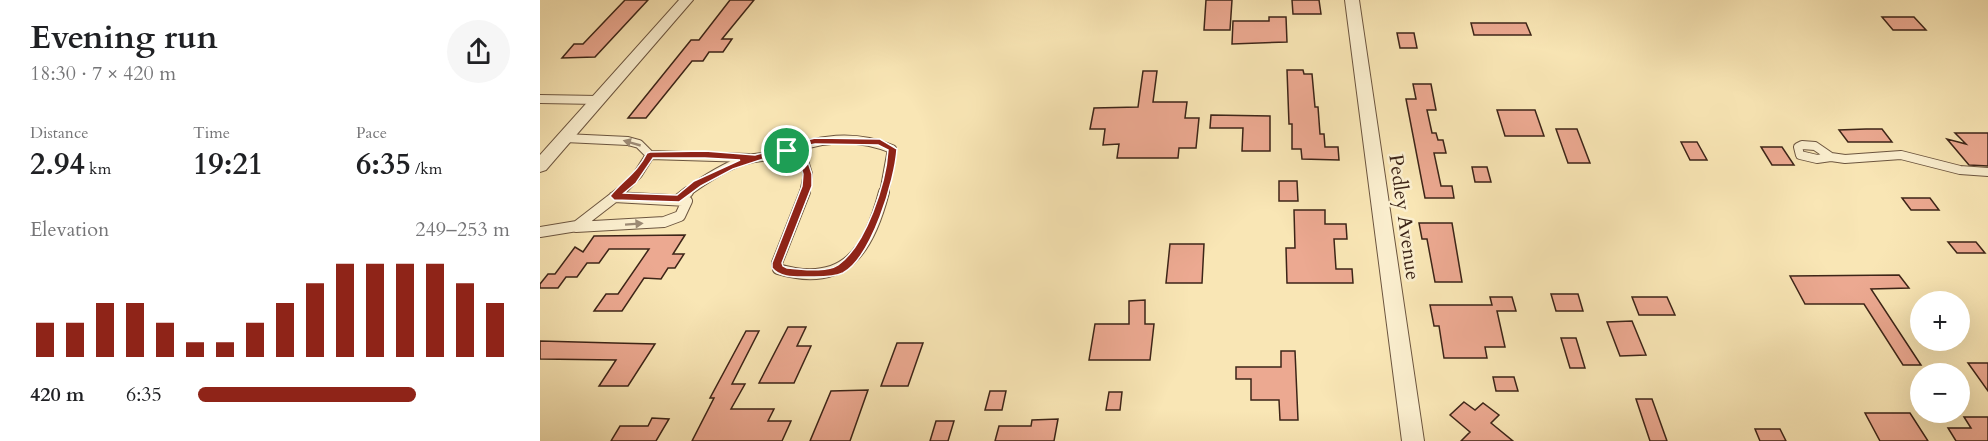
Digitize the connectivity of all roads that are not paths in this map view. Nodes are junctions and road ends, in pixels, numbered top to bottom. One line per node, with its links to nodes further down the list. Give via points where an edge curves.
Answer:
1 (686, 0): 4 (street)
2 (1352, 0): 16 (street, Pedley Avenue)
3 (540, 99): 4 (lane)
4 (598, 100): 5 (street)
5 (565, 138): 6 (lane, one-way to 5, via 639,144 628,141); 10 (street)
6 (650, 155): 9 (lane, via 705,154); 12 (lane, via 633,180)
7 (781, 156): 7 (lane, via 804,162 808,174 778,268 786,272 840,270 873,224 891,170 892,149 880,142 815,141 798,145); 9 (lane)
8 (1831, 157): 11 (lane, via 1901,156 1960,170)
9 (755, 159): 13 (lane, via 698,183)
10 (540, 166)
11 (1988, 172)
12 (614, 196): 13 (lane); 14 (lane)
13 (679, 199): 14 (lane, one-way to 13, via 664,222 678,218 686,210 687,201)
14 (576, 227): 15 (lane)
15 (540, 232)
16 (1413, 441)

